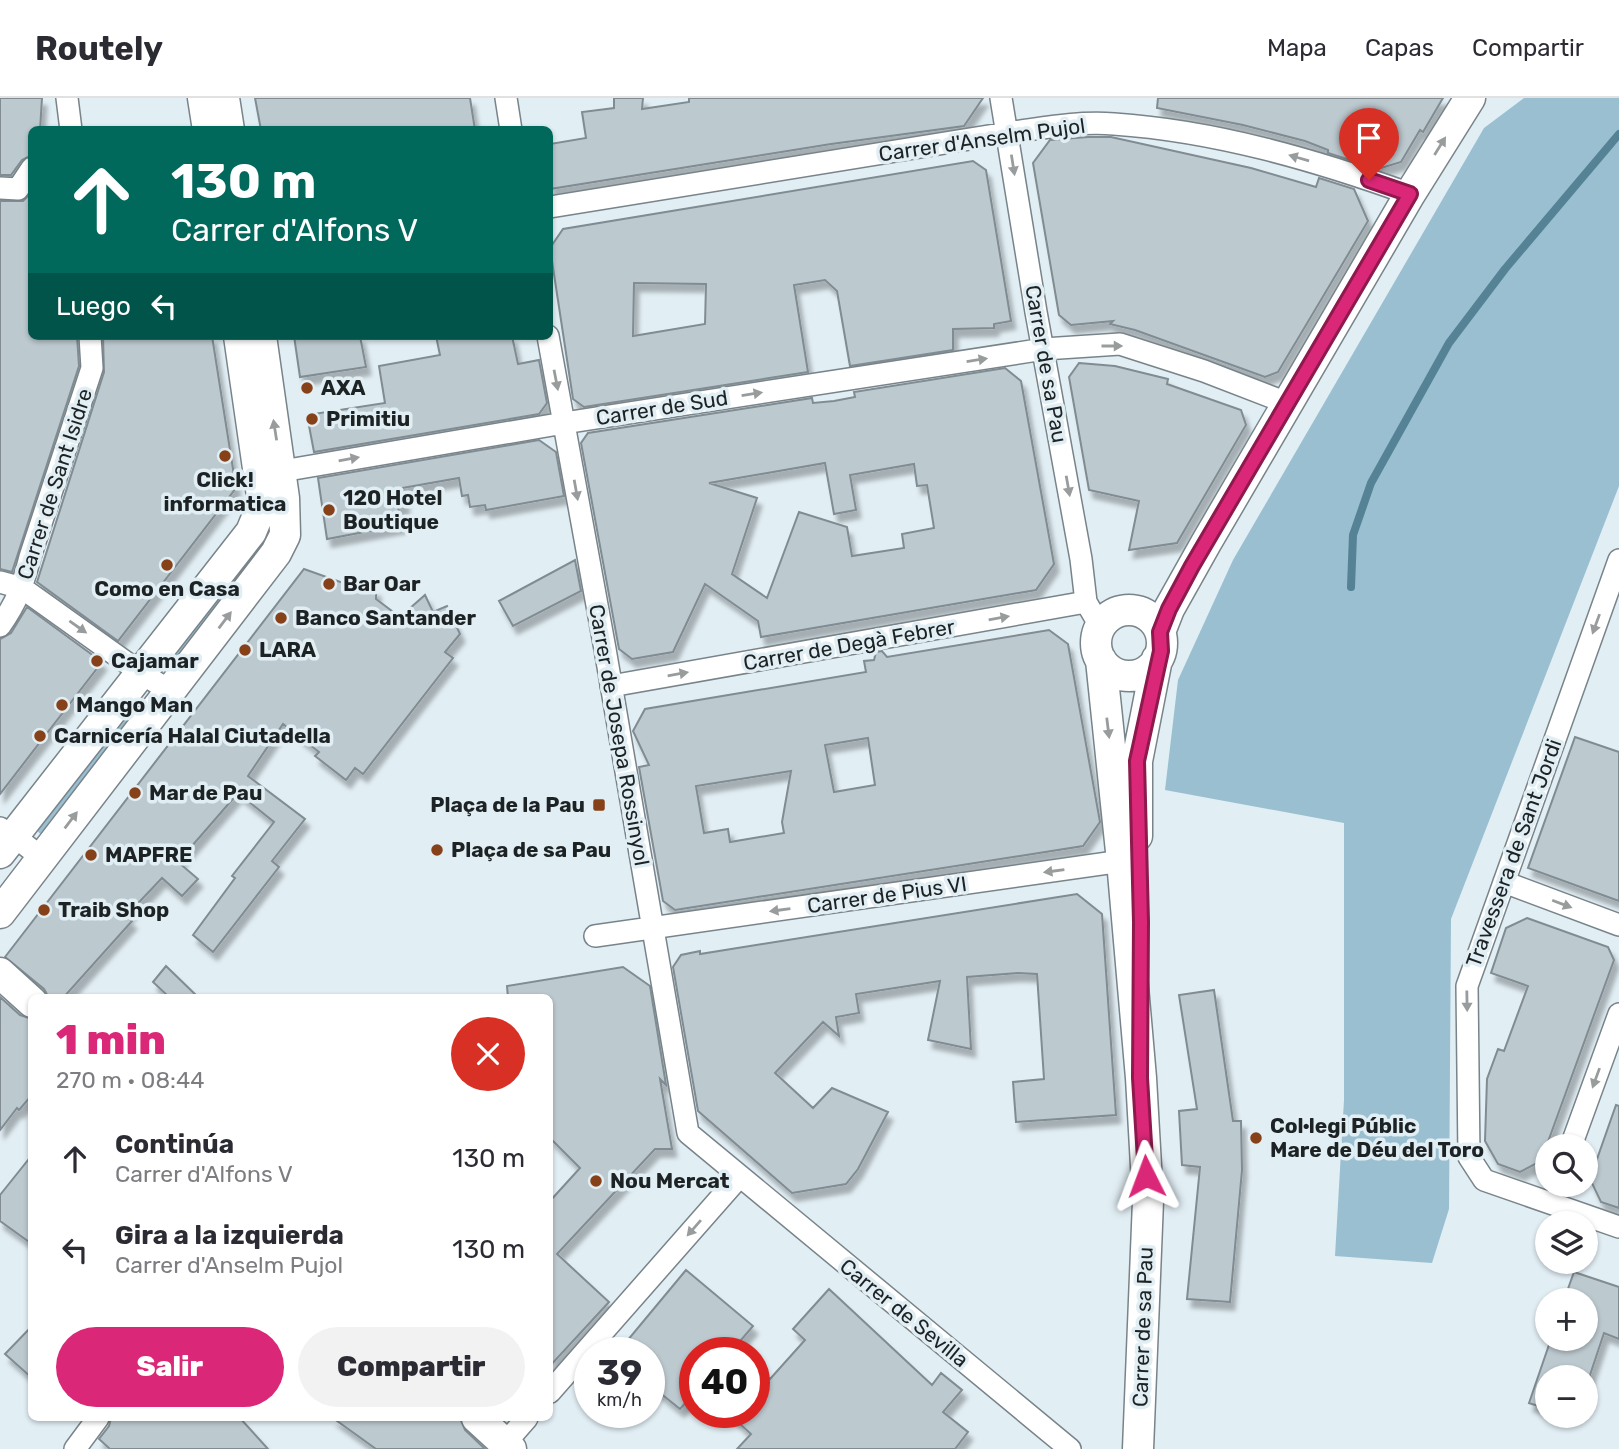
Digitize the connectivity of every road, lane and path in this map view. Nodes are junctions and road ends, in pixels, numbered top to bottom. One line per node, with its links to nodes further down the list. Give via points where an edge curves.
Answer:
1 (67, 98): 7 (street)
2 (203, 98): 8 (street)
3 (224, 98): 9 (street)
4 (506, 98): 10 (street)
5 (1001, 98): 11 (street, Carrer de sa Pau)
6 (1470, 99): 14 (street, one-way to 6)
7 (70, 126)
8 (207, 126)
9 (228, 126)
10 (510, 126)
11 (1007, 132): 14 (street, Carrer d'Anselm Pujol, one-way to 11, via 1261,148 1178,131 1112,123); 15 (street, Carrer d'Anselm Pujol); 20 (street, Carrer de sa Pau, one-way to 20)
12 (28, 174): 13 (street, via 18,189)
13 (0, 188)
14 (1410, 194): 21 (street)
15 (553, 207)
16 (90, 340): 27 (street, Carrer de Sant Isidre, via 92,368)
17 (240, 340): 23 (street)
18 (261, 340): 23 (street, one-way to 18)
19 (549, 340): 22 (street, Carrer de Josepa Rossinyol, one-way to 22)
20 (1044, 349): 21 (street, Carrer de Sud, one-way to 21, via 1120,344); 22 (street, Carrer de Sud, one-way to 20); 28 (street, Carrer de sa Pau, one-way to 28, via 1081,559)
21 (1287, 403): 24 (street)
22 (564, 423): 23 (street, Carrer de Sud, one-way to 22); 34 (street, Carrer de Josepa Rossinyol, one-way to 34)
23 (272, 487): 32 (street, via 251,532); 33 (street, one-way to 23, via 285,535)
24 (1206, 543): 28 (street, via 1138,604); 30 (street, Carrer de sa Pau, via 1169,609)
25 (1619, 560): 38 (street, Travessera de Sant Jordi, one-way to 38)
26 (0, 582): 27 (street)
27 (22, 588): 29 (street, Carrer de Sant Isidre); 32 (street, one-way to 32)
28 (1104, 613): 30 (street, via 1133,610 1150,617); 31 (street, via 1096,643); 34 (street, Carrer de Degà Febrer, one-way to 28)
29 (0, 626)
30 (1159, 646): 31 (street, via 1146,671 1129,676 1113,672); 46 (street, Carrer de sa Pau, via 1137,761)
31 (1101, 660): 37 (street, Carrer de sa Pau, one-way to 37)
32 (141, 673): 33 (street); 35 (street)
33 (170, 691): 36 (street, one-way to 33)
34 (612, 692): 41 (street, Carrer de Josepa Rossinyol)
35 (5, 839): 36 (street)
36 (42, 858): 39 (street)
37 (1122, 861): 41 (street, Carrer de Pius VI, one-way to 41); 46 (street, Carrer de sa Pau)
38 (1504, 882): 40 (street, one-way to 40); 50 (street, Travessera de Sant Jordi, one-way to 50, via 1467,986 1469,1157 1484,1180)
39 (0, 913)
40 (1619, 925)
41 (652, 928): 42 (street); 47 (street, Carrer de Josepa Rossinyol)
42 (595, 936)
43 (0, 973): 44 (street)
44 (28, 998)
45 (1619, 1014): 48 (street, one-way to 48)
46 (1140, 1078): 60 (street, Carrer de sa Pau, via 1148,1201)
47 (688, 1133): 49 (street, Carrer de Sevilla)
48 (1575, 1134)
49 (739, 1177): 53 (street, one-way to 53); 59 (street, Carrer de Sevilla)
50 (1535, 1190)
51 (1560, 1197): 52 (street)
52 (1619, 1227)
53 (553, 1389)
54 (96, 1421): 58 (street)
55 (480, 1421): 57 (street)
56 (525, 1421): 57 (street)
57 (505, 1447)
58 (75, 1449)
59 (1070, 1449)
60 (1138, 1449)

